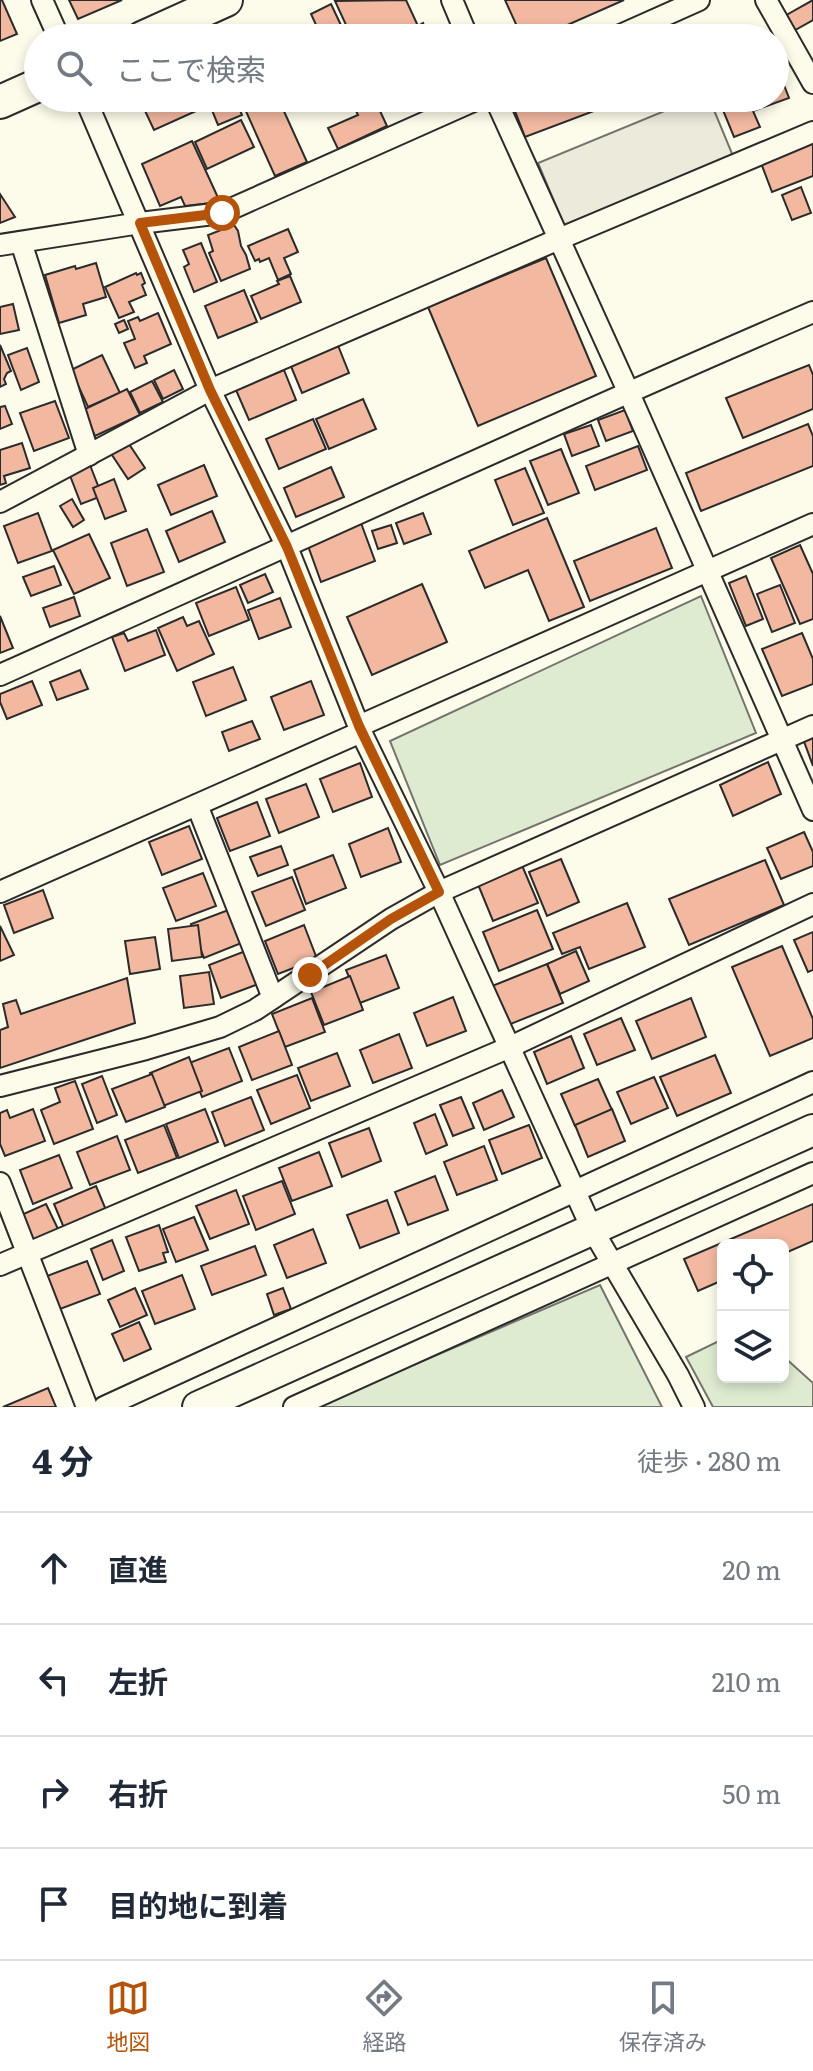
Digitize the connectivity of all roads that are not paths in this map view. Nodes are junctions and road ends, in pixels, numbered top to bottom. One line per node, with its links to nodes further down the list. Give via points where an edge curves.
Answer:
1 (42, 0): 6 (street)
2 (226, 0): 7 (main road)
3 (452, 0): 8 (street)
4 (699, 0): 9 (street)
5 (766, 0): 10 (street)
6 (53, 24)
7 (173, 24)
8 (462, 24)
9 (645, 24)
10 (780, 24)
11 (789, 41): 12 (street)
12 (813, 83)
13 (24, 91): 14 (main road)
14 (0, 102)
15 (91, 112): 19 (street)
16 (449, 112): 19 (street, via 222,213)
17 (501, 112): 20 (street)
18 (813, 132): 20 (street)
19 (140, 223): 21 (street); 24 (street)
20 (559, 239): 24 (street); 25 (street)
21 (21, 242): 22 (street); 26 (street)
22 (0, 245)
23 (813, 312): 25 (street)
24 (210, 390): 26 (street); 29 (street)
25 (628, 391): 29 (street); 30 (street)
26 (89, 455): 27 (street)
27 (0, 502)
28 (813, 524): 30 (street)
29 (287, 547): 31 (street); 33 (street)
30 (707, 572): 33 (street); 34 (street)
31 (0, 675)
32 (813, 726): 34 (street)
33 (360, 729): 35 (street); 38 (street)
34 (783, 740): 36 (street); 38 (street)
35 (197, 805): 37 (street); 40 (street)
36 (813, 810)
37 (0, 892)
38 (439, 892): 40 (street); 41 (street)
39 (813, 904): 41 (street)
40 (273, 998): 43 (street, via 220,1027)
41 (510, 1047): 47 (street); 49 (street)
42 (813, 1082): 47 (street)
43 (0, 1086)
44 (813, 1130): 48 (street)
45 (813, 1173): 50 (street)
46 (0, 1183): 49 (street)
47 (575, 1191): 48 (street); 53 (street)
48 (592, 1229): 50 (street); 54 (street)
49 (27, 1254): 51 (street); 52 (street)
50 (613, 1264): 55 (street); 56 (street)
51 (0, 1265)
52 (87, 1407)
53 (104, 1407)
54 (198, 1407)
55 (294, 1407)
56 (694, 1407)

